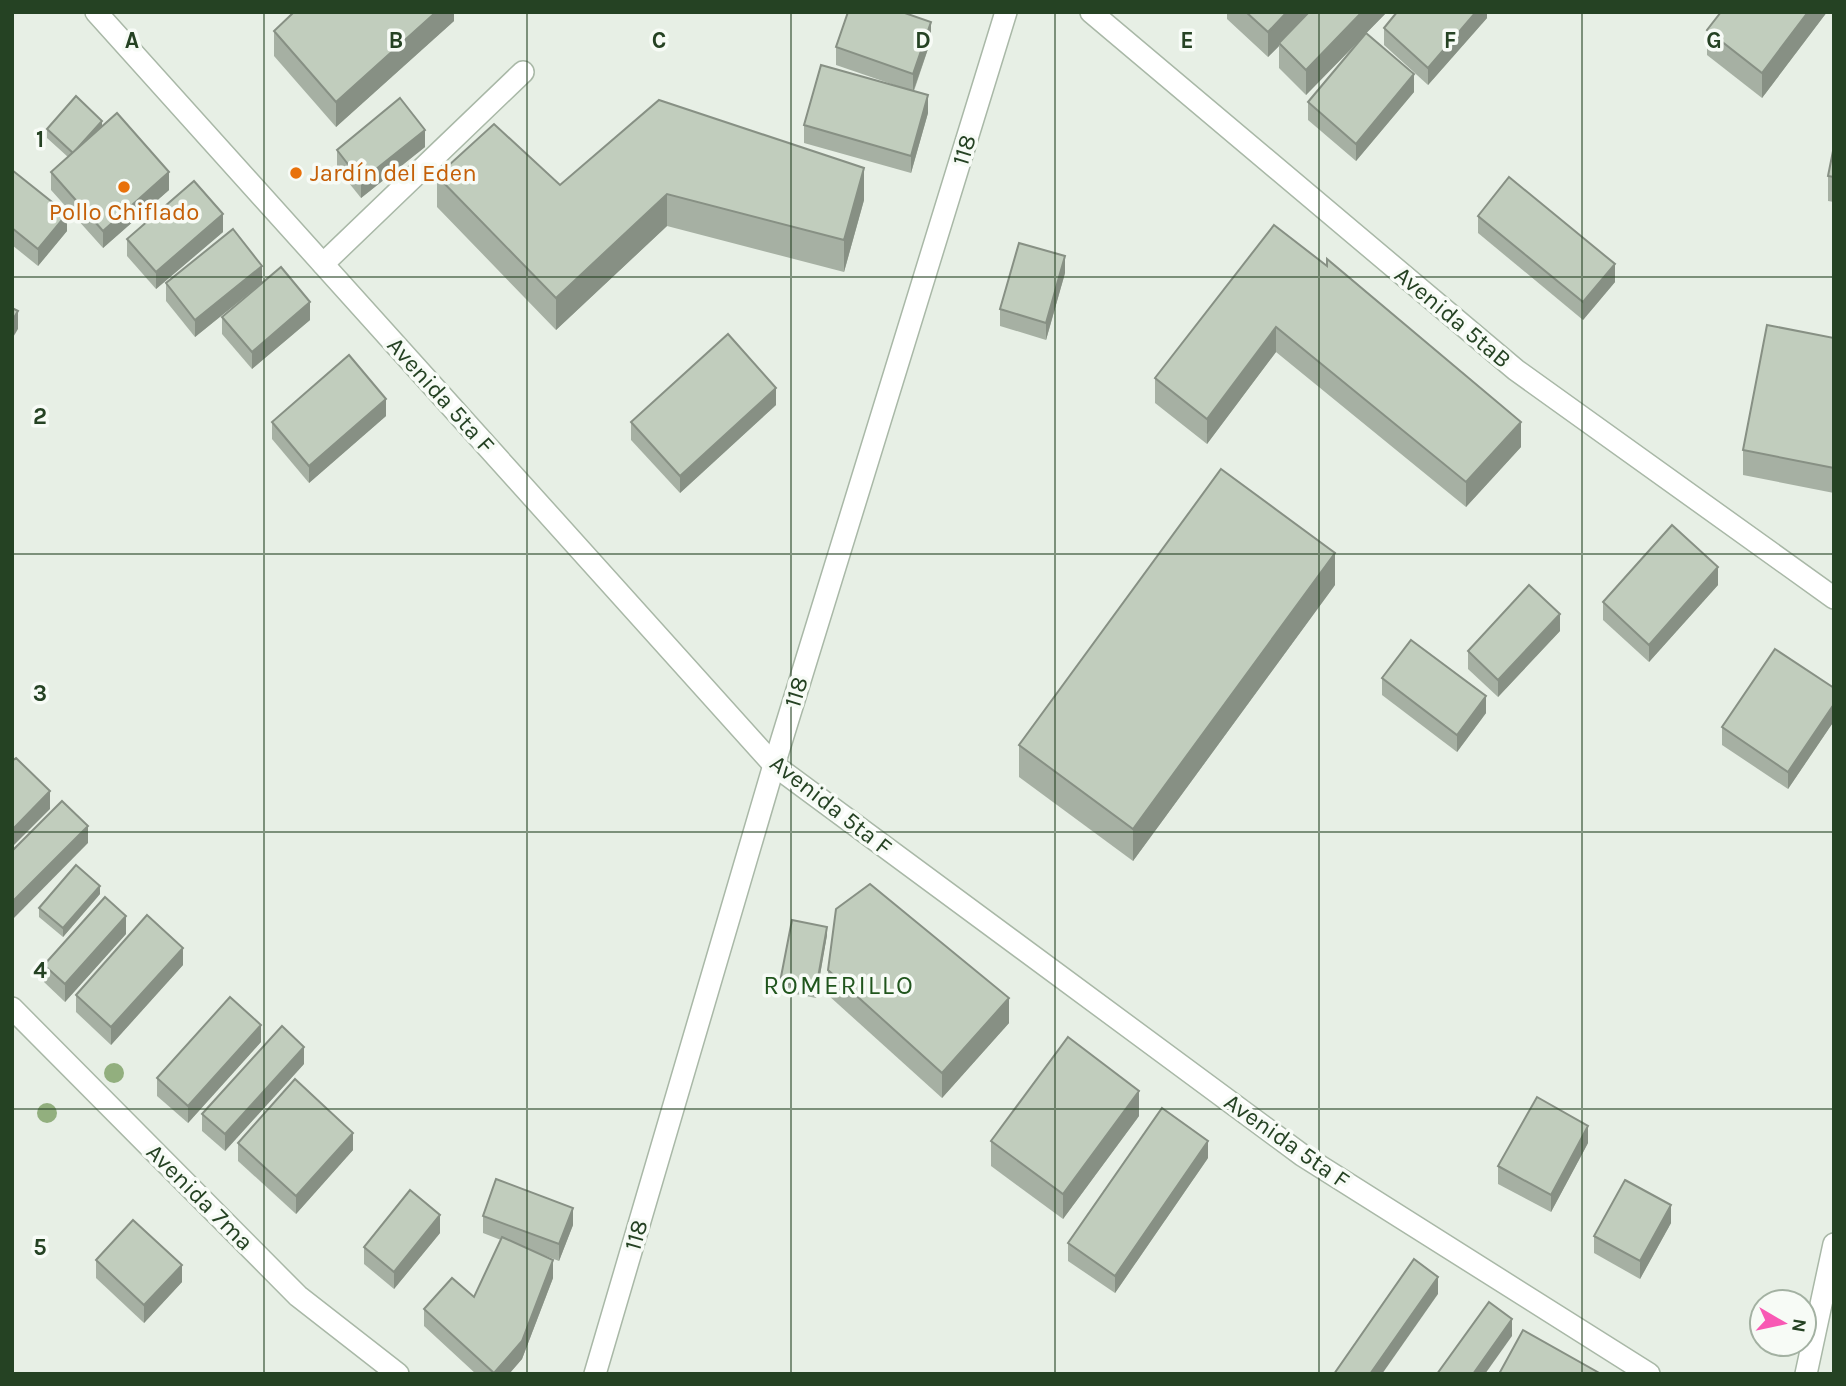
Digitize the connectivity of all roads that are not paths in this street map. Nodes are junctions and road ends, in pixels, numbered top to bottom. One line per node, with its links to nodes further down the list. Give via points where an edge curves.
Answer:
1 (96, 12): 5 (street, Avenida 5ta F)
2 (1006, 12): 7 (street, 118)
3 (1091, 12): 6 (street, Avenida 5taB, via 1516,370)
4 (523, 72): 5 (street)
5 (323, 264): 7 (street, Avenida 5ta F)
6 (1834, 598)
7 (774, 765): 11 (street, 118); 12 (street, Avenida 5ta F, via 1302,1155)
8 (12, 1008): 10 (street, Avenida 7ma, via 298,1296)
9 (1834, 1244): 13 (street)
10 (398, 1374)
11 (595, 1374)
12 (1649, 1374)
13 (1806, 1374)

